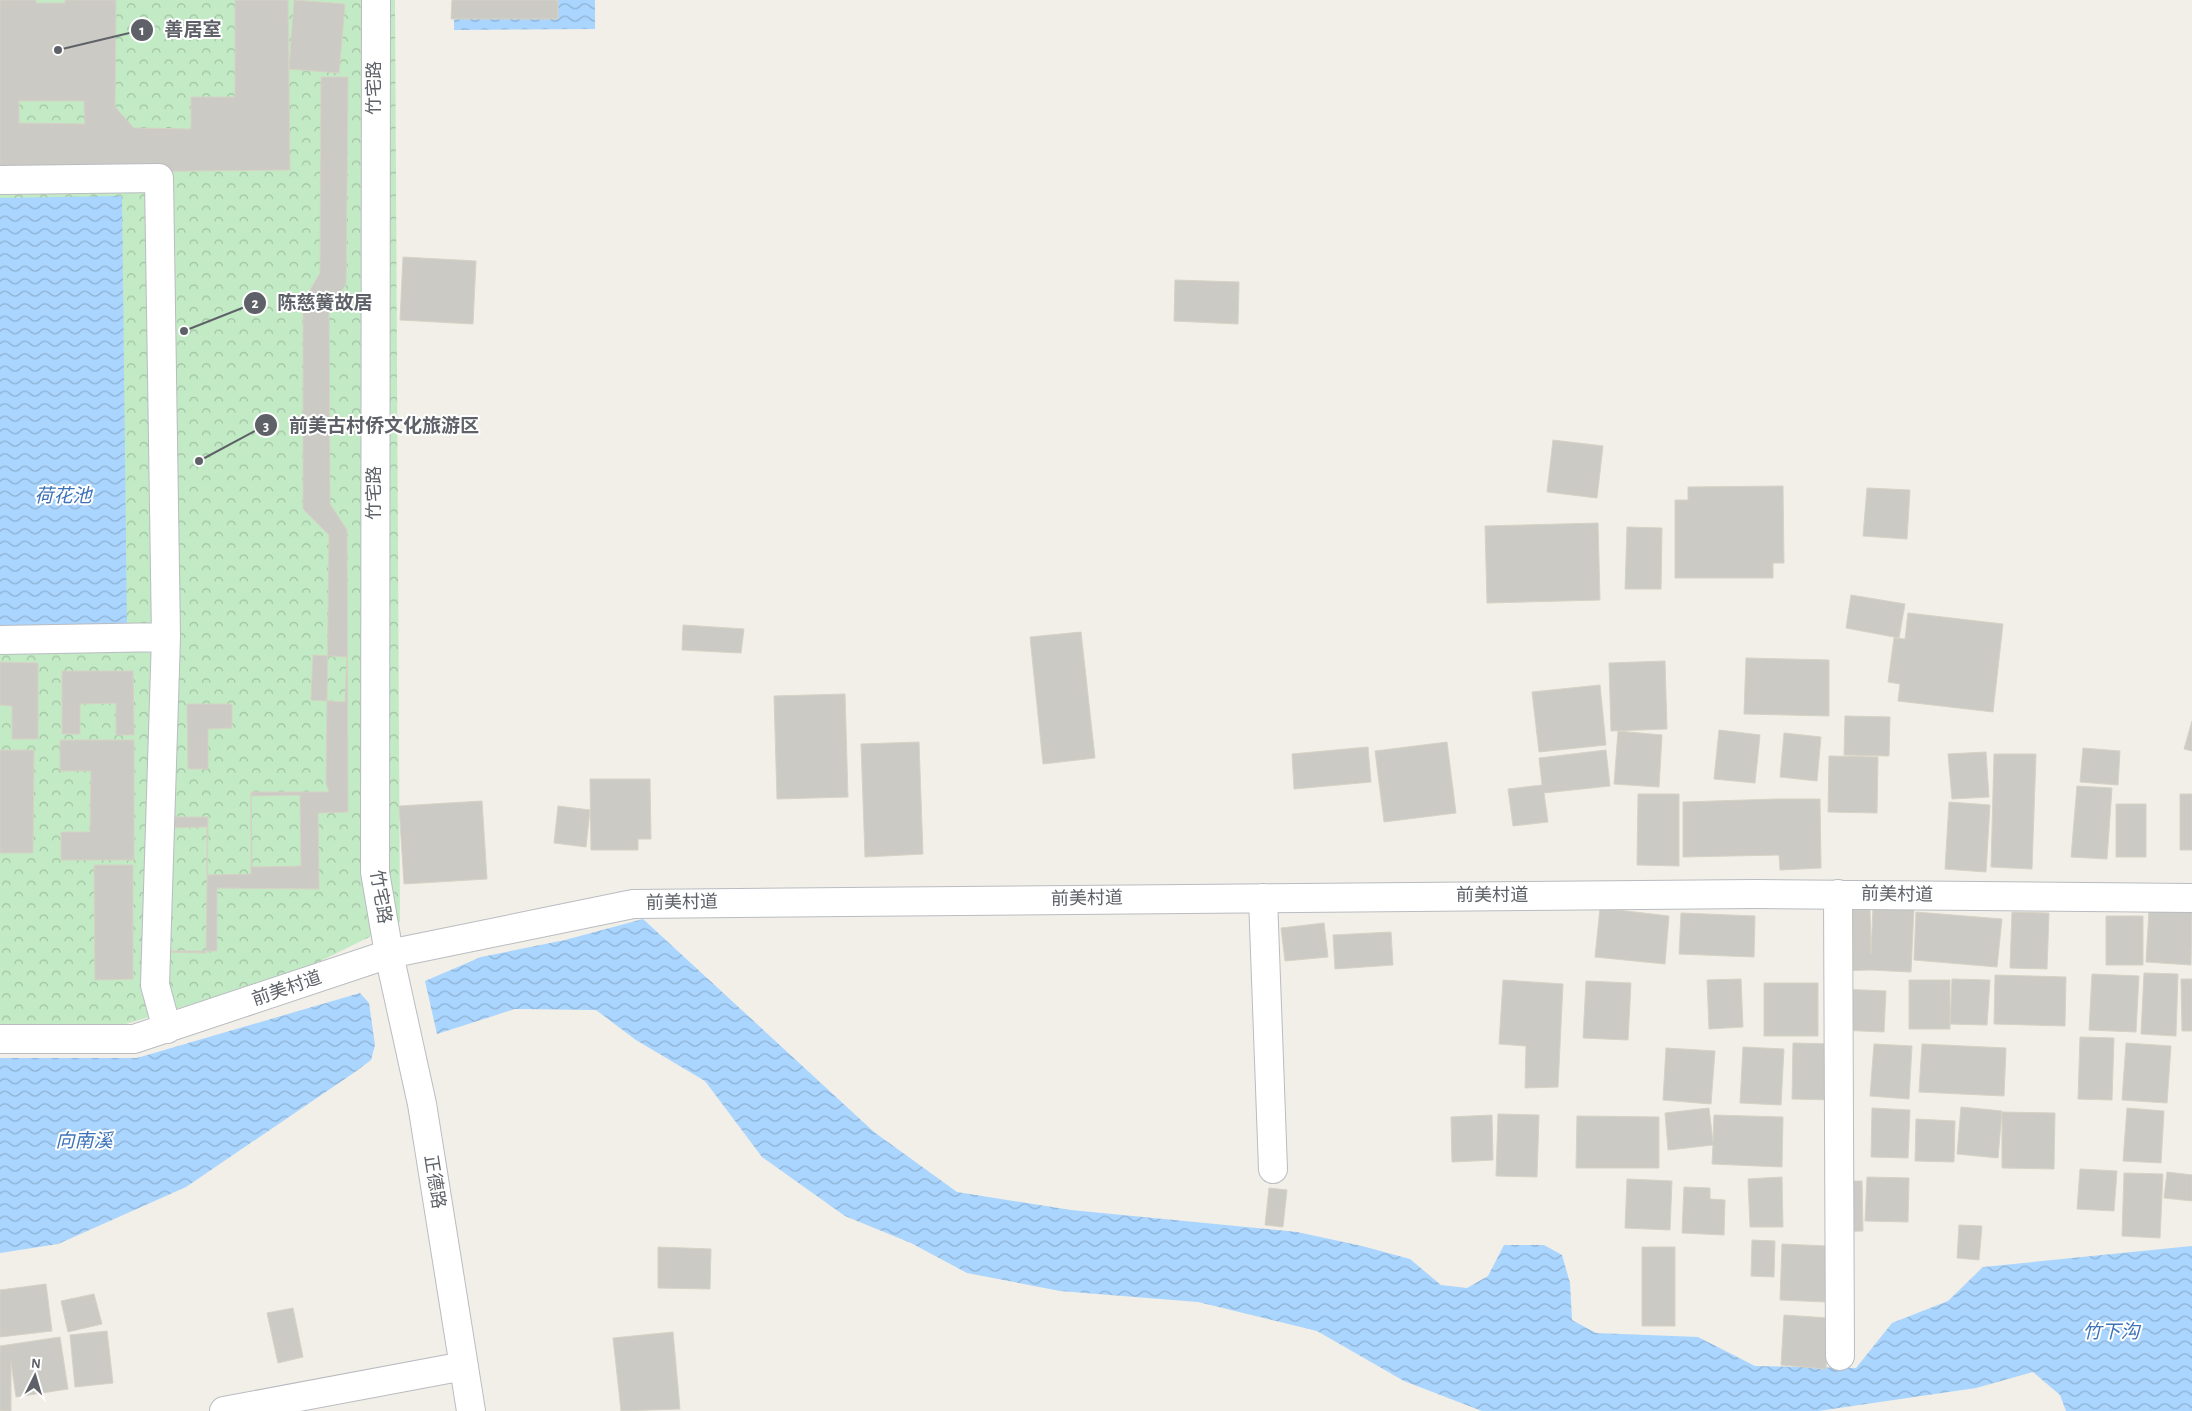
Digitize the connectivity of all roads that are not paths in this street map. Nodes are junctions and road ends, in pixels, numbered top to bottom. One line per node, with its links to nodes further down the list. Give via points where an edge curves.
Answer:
1 (376, 0): 8 (street, 竹宅路, via 374,872)
2 (0, 180): 3 (street, via 159,178)
3 (166, 637): 4 (street); 9 (street, via 155,986)
4 (0, 640)
5 (1838, 894): 6 (street, 前美村道); 7 (street, 前美村道); 12 (street)
6 (1263, 898): 8 (street, 前美村道, via 634,904); 11 (street)
7 (2192, 898)
8 (389, 954): 9 (street, 前美村道); 13 (street, 正德路, via 422,1104)
9 (167, 1029): 10 (street, 前美村道, via 134,1039)
10 (0, 1038)
11 (1273, 1169)
12 (1840, 1356)
13 (464, 1366): 14 (street); 15 (street, 正德路)
14 (224, 1411)
15 (471, 1411)

